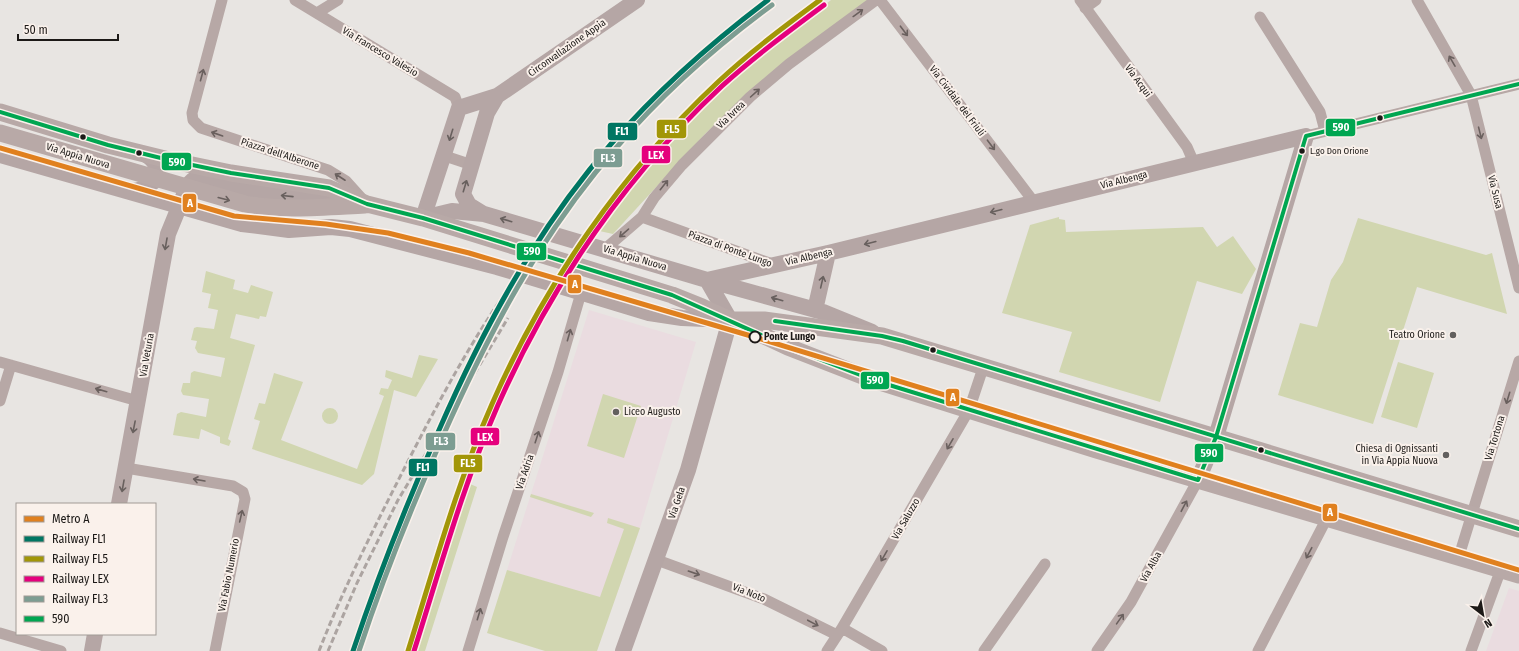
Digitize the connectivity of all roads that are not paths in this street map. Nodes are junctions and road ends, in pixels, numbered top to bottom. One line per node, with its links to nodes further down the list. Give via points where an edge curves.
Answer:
1 (222, 0): 30 (street, Piazza dell'Alberone, one-way to 1, via 346,181 328,170 201,128 193,120 192,113)
2 (295, 0): 10 (street, Via Francesco Valesio)
3 (338, 0): 10 (street)
4 (637, 0): 14 (street, Circonvallazione Appia)
5 (876, 0): 33 (street, Via Ivrea, one-way to 5, via 666,183 738,108 789,64)
6 (880, 0): 29 (street, Via Cividale del Friuli, one-way to 29)
7 (1096, 0): 9 (street)
8 (1417, 0): 13 (street, Via Susa, one-way to 8)
9 (1082, 4): 24 (street, Via Acqui, via 1187,147)
10 (317, 14): 15 (street, Via Francesco Valesio, via 455,97)
11 (1260, 17): 17 (street, via 1320,112)
12 (1519, 84): 13 (street, Via Albenga)
13 (1471, 95): 17 (street, Via Albenga); 39 (street, Via Susa, one-way to 39)
14 (497, 96): 15 (street); 25 (street, via 487,113)
15 (459, 108): 22 (street, one-way to 22)
16 (0, 112): 21 (main road, Via Appia Nuova)
17 (1325, 131): 19 (street, Via Albenga)
18 (0, 133): 26 (main road, Via Appia Nuova)
19 (1306, 136): 24 (street, Via Albenga); 51 (street)
20 (0, 155): 28 (street, Via Appia Nuova)
21 (146, 155): 23 (main road, Via Appia Nuova); 26 (street, via 157,168)
22 (444, 156): 25 (street); 34 (street)
23 (173, 161): 30 (main road, Piazza dell'Alberone, via 329,188)
24 (1194, 163): 29 (street, Via Albenga)
25 (472, 166): 32 (street, one-way to 25, via 469,205 463,196)
26 (156, 179): 27 (main road, Via Appia Nuova); 28 (street, Via Appia Nuova, via 146,188)
27 (186, 188): 30 (main road, via 232,201 266,207); 31 (street)
28 (126, 191): 31 (street, Via Appia Nuova)
29 (1034, 202): 36 (street, Via Albenga, one-way to 36)
30 (367, 204): 34 (main road, Via Appia Nuova)
31 (178, 207): 40 (street, via 256,227 289,230 344,228 373,234); 49 (street, Via Veturia, one-way to 49, via 168,234)
32 (484, 214): 34 (street, Via Appia Nuova, via 452,212); 35 (street, Via Appia Nuova, one-way to 32)
33 (642, 217): 35 (street, Via Ivrea, one-way to 35); 37 (street, Piazza di Ponte Lungo)
34 (423, 218): 42 (main road, Via Appia Nuova, via 672,295)
35 (600, 248): 38 (street, Via Appia Nuova)
36 (828, 253): 37 (street, Via Albenga); 41 (street, one-way to 36)
37 (777, 265): 38 (street, Piazza di Ponte Lungo)
38 (707, 280): 41 (street, one-way to 38); 42 (street)
39 (1519, 288)
40 (575, 291): 42 (street, via 674,318); 70 (street, Via Adria, one-way to 40, via 556,380)
41 (815, 310): 43 (street)
42 (730, 320): 43 (main road, via 764,320); 50 (main road, via 760,335 873,380); 59 (street, Via Gela, via 688,470)
43 (882, 336): 47 (main road)
44 (1519, 361): 55 (street, Via Tortona, one-way to 55)
45 (0, 362): 46 (street)
46 (11, 365): 48 (street); 49 (street, one-way to 46)
47 (984, 366): 50 (street, Via Saluzzo); 51 (main road)
48 (0, 401)
49 (138, 401): 52 (street, Via Veturia, one-way to 52)
50 (969, 410): 53 (main road); 63 (street, Via Saluzzo, one-way to 63)
51 (1216, 437): 53 (street); 55 (main road)
52 (126, 468): 54 (street, Via Veturia, one-way to 54); 69 (street, Via Fabio Numerio, one-way to 52, via 245,499 241,490 233,486)
53 (1198, 480): 56 (main road); 74 (street, Via Alba, one-way to 53, via 1132,602)
54 (119, 503)
55 (1472, 514): 57 (main road); 58 (street, Via Tortona)
56 (1327, 518): 58 (main road); 75 (street, one-way to 75)
57 (1519, 529)
58 (1459, 556): 61 (main road)
59 (657, 560): 63 (street, Via Noto, one-way to 63, via 764,599); 71 (street, Via Gela)
60 (1045, 564): 73 (street)
61 (1501, 569): 62 (main road); 76 (street)
62 (1519, 575)
63 (840, 631): 66 (street, Via Saluzzo); 72 (street, Via Noto)
64 (0, 633): 67 (street)
65 (95, 635): 68 (street)
66 (831, 650)
67 (61, 651)
68 (92, 651)
69 (215, 651)
70 (468, 651)
71 (623, 651)
72 (882, 651)
73 (984, 651)
74 (1098, 651)
75 (1258, 651)
76 (1471, 651)

